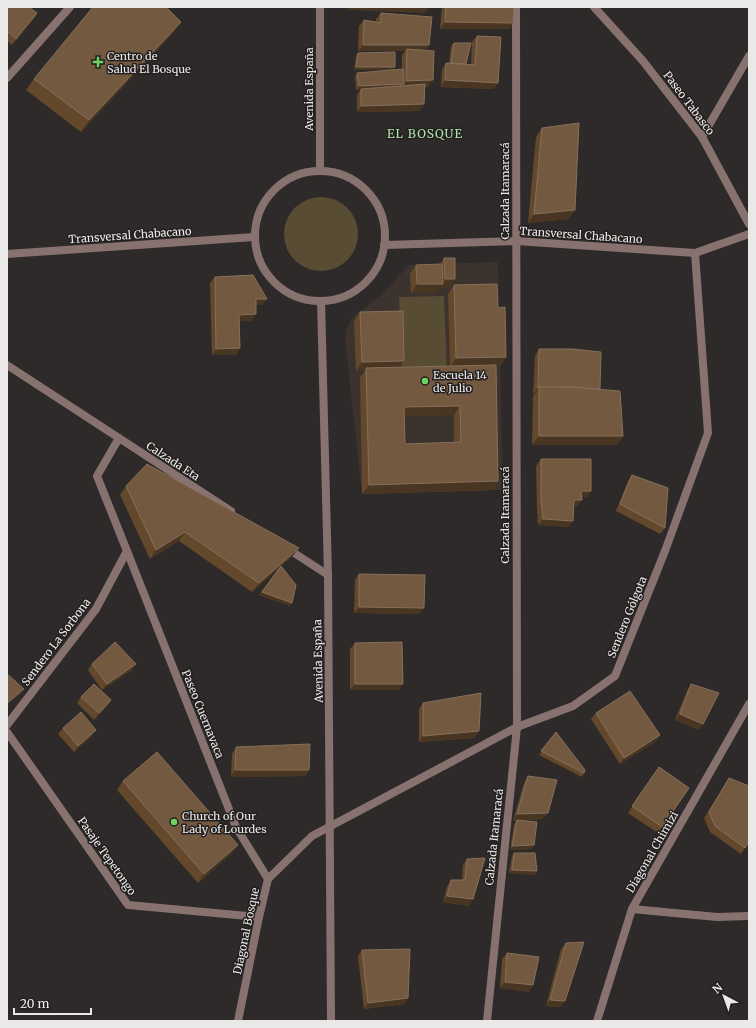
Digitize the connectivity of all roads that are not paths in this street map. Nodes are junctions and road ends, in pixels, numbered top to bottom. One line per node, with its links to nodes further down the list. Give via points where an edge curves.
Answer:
1 (70, 7): 6 (street)
2 (320, 7): 8 (street, Avenida España)
3 (516, 7): 12 (street, Calzada Itamaracá)
4 (594, 7): 7 (street, Paseo Tabasco, via 643,61)
5 (749, 56): 7 (street)
6 (7, 78)
7 (702, 136): 9 (street, Paseo Tabasco)
8 (320, 171): 11 (street, via 299,174 281,184 266,198 257,216); 13 (street, via 336,173 350,179 374,200 381,214)
9 (749, 224)
10 (749, 234): 14 (street, Transversal Chabacano)
11 (254, 237): 15 (street, Transversal Chabacano); 16 (street, via 258,258 267,276 282,290 300,299)
12 (516, 241): 13 (street, Transversal Chabacano); 14 (street, Transversal Chabacano); 25 (street, Calzada Itamaracá)
13 (384, 245): 16 (street, via 379,263 369,278 356,290 339,298)
14 (695, 253): 25 (street, Sendero Gólgota, via 708,433 665,551 615,676 573,706)
15 (7, 254)
16 (321, 301): 22 (street, Avenida España)
17 (7, 365): 18 (street, Calzada Eta)
18 (119, 438): 19 (street, Calzada Eta); 21 (street, via 98,476)
19 (236, 515)
20 (276, 541): 22 (street)
21 (127, 551): 24 (street, Sendero La Sorbona, via 96,609); 28 (street, Paseo Cuernavaca, via 236,827)
22 (328, 575): 27 (street, Avenida España)
23 (749, 704): 29 (street, Diagonal Chimizi)
24 (7, 725)
25 (517, 727): 27 (street, Sendero Gólgota); 34 (street, Calzada Itamaracá)
26 (7, 732): 31 (street, Pasaje Tepetongo, via 128,905)
27 (330, 826): 28 (street, Diagonal Bosque, via 312,836); 33 (street, Avenida España)
28 (268, 879): 31 (street, Diagonal Bosque)
29 (632, 909): 30 (street, via 717,917); 35 (street, Diagonal Chimizi)
30 (749, 916)
31 (259, 917): 32 (street, Diagonal Bosque)
32 (238, 1021)
33 (331, 1021)
34 (487, 1021)
35 (597, 1021)

